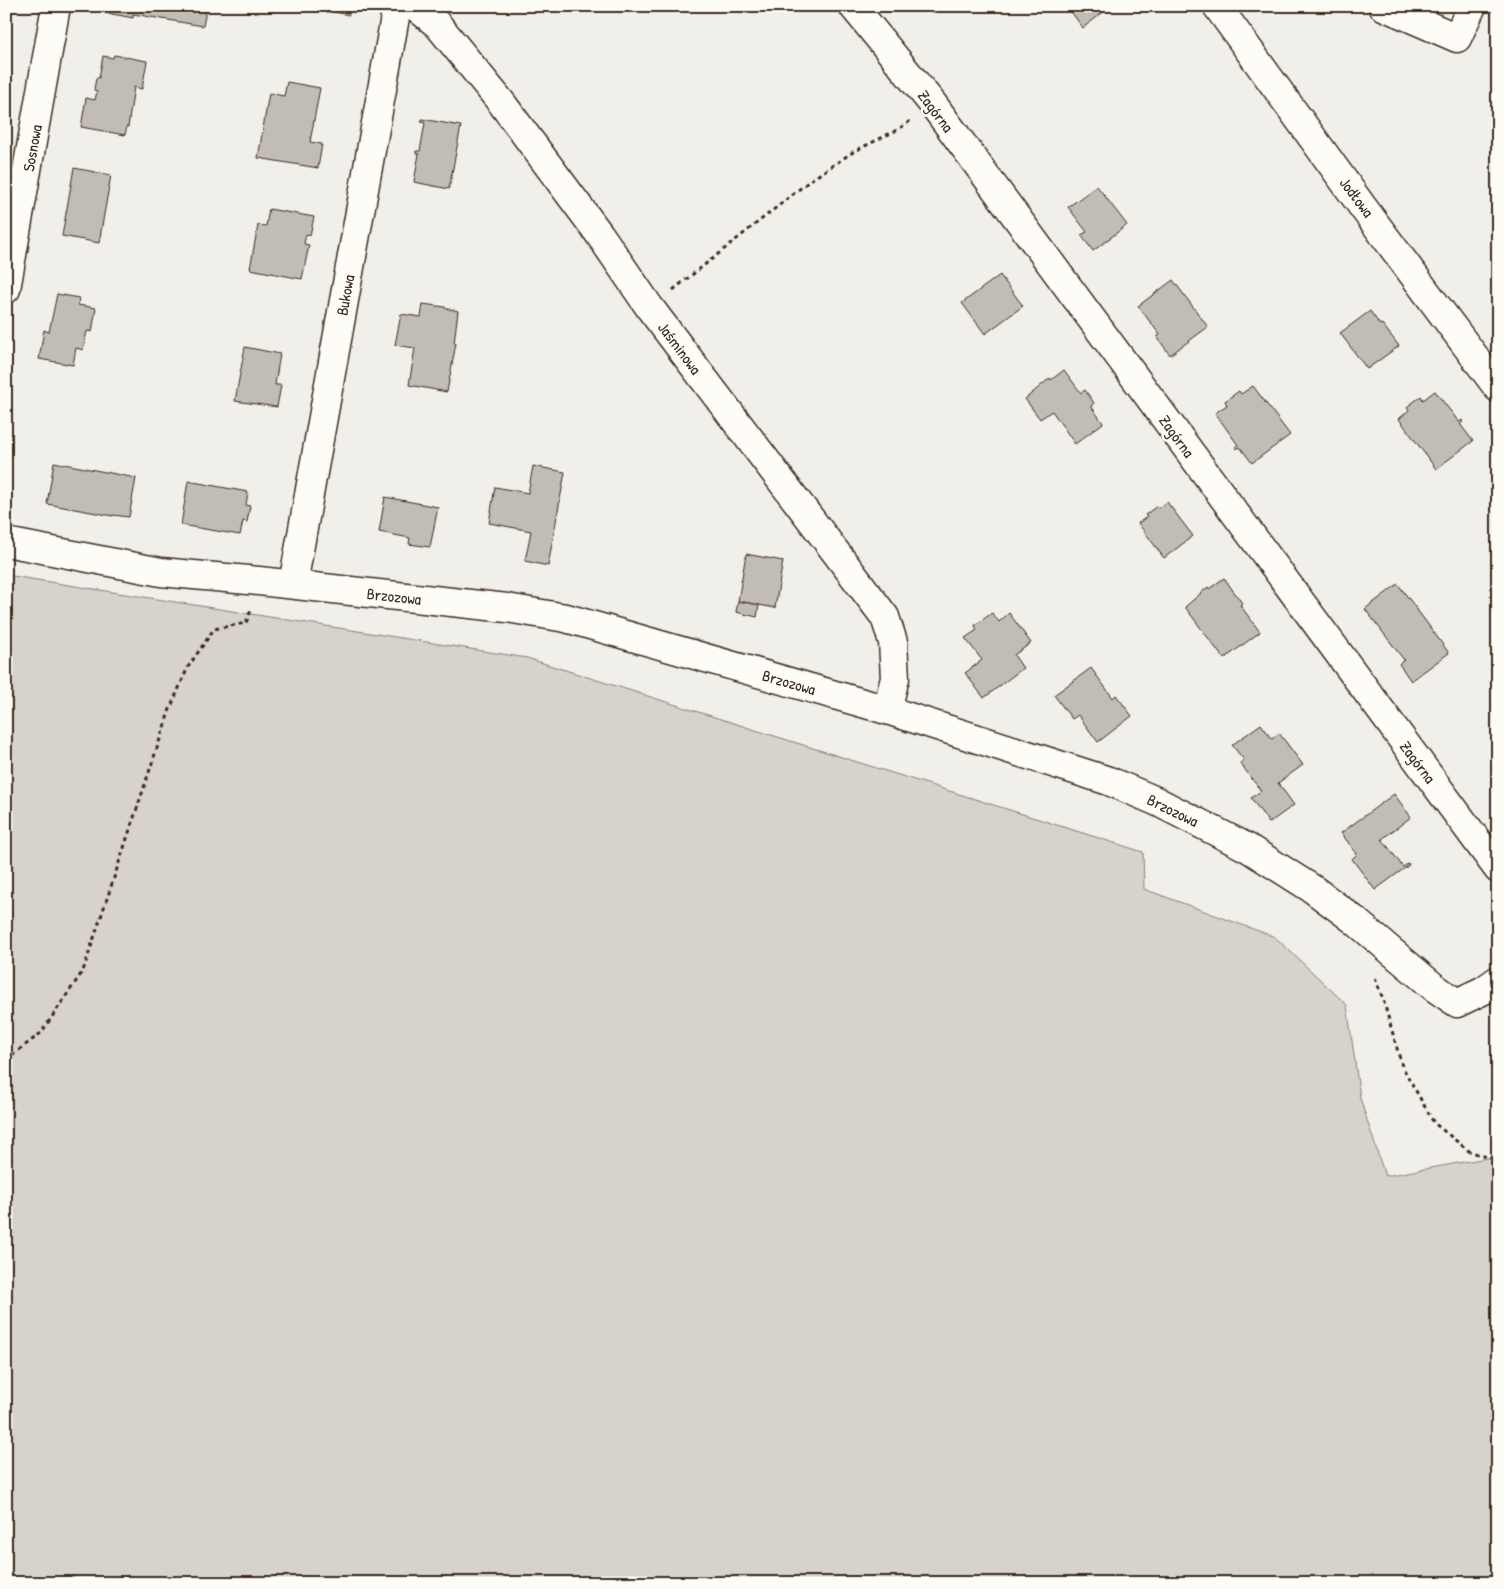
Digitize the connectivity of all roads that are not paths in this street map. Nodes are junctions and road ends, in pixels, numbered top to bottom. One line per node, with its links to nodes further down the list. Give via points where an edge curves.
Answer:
1 (56, 6): 8 (street, Sosnowa)
2 (397, 6): 11 (street, Bukowa)
3 (415, 6): 12 (street, Jaśminowa, via 438,26 501,102 650,308 885,617 893,642 895,678)
4 (854, 6): 13 (street, Zagórna, via 932,103)
5 (1217, 6): 9 (street, Jodłowa)
6 (1383, 6): 7 (street, via 1457,38)
7 (1472, 6)
8 (6, 289)
9 (1498, 388)
10 (6, 542): 11 (street, Brzozowa, via 161,572)
11 (293, 584): 12 (street, Brzozowa, via 507,608 566,618)
12 (887, 710): 14 (street, Brzozowa, via 1109,781 1156,801 1239,844 1314,890 1457,1003)
13 (1498, 869)
14 (1498, 980)

